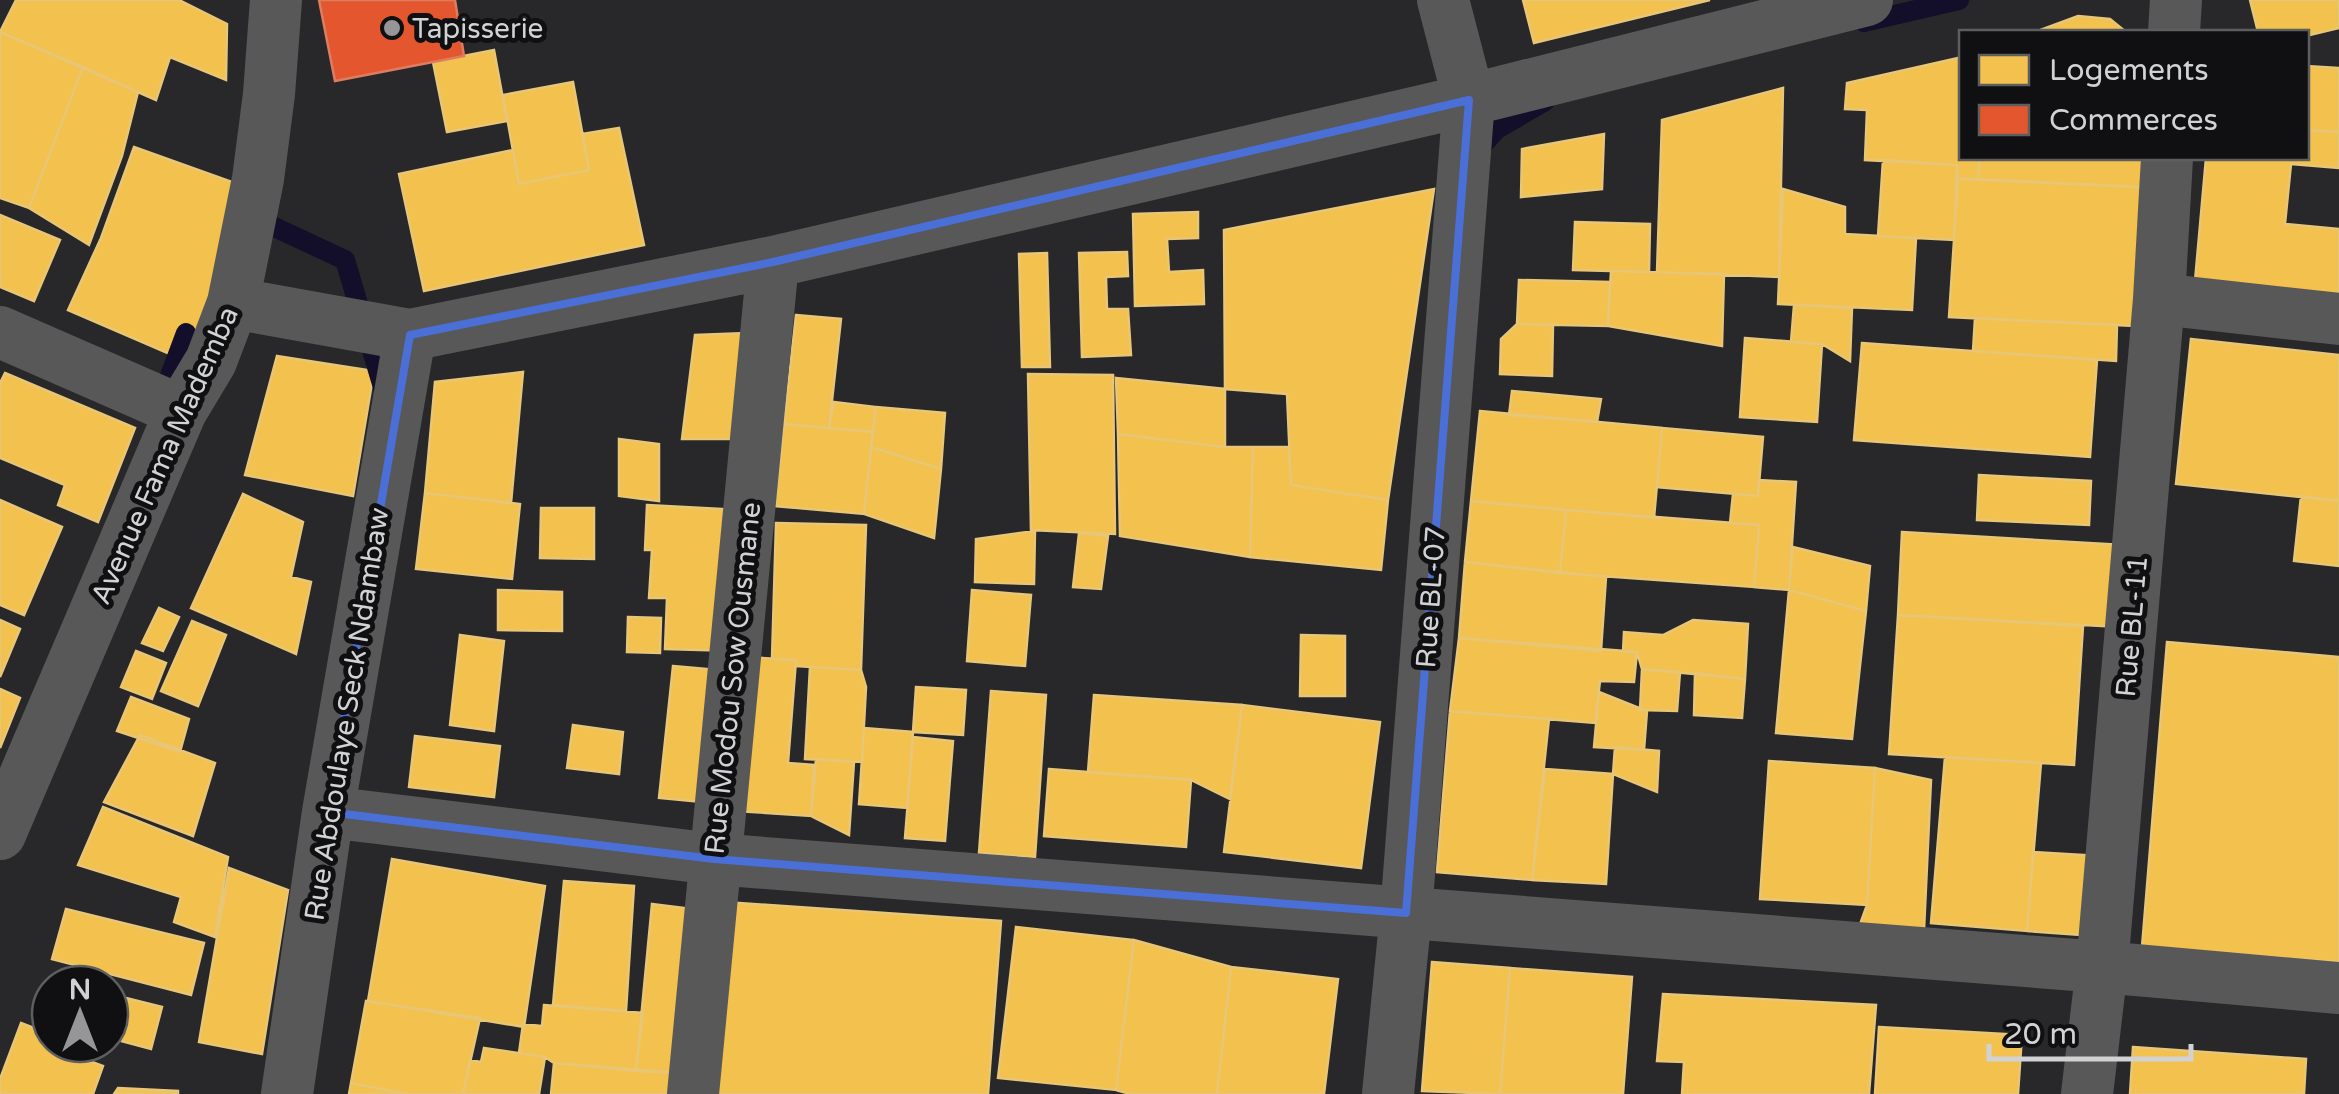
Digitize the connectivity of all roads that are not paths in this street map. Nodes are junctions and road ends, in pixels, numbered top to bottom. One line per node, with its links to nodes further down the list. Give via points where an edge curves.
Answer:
1 (276, 0): 10 (street, Avenue Fama Mademba, via 258,179)
2 (1443, 0): 6 (street, Rue BL-07)
3 (1867, 0): 6 (street)
4 (2176, 0): 5 (street)
5 (2174, 30)
6 (1469, 100): 8 (street); 18 (street, Rue BL-07)
7 (2167, 160): 9 (street, Rue BL-11)
8 (773, 262): 13 (street); 17 (street, Rue Modou Sow Ousmane)
9 (2159, 299): 11 (street); 19 (street, Rue BL-11)
10 (233, 302): 13 (street); 14 (street, Avenue Fama Mademba)
11 (2339, 319)
12 (0, 332): 14 (street)
13 (410, 335): 15 (street, Rue Abdoulaye Seck Ndambaw)
14 (181, 411): 16 (street, Avenue Fama Mademba)
15 (328, 812): 17 (street); 21 (street, Rue Abdoulaye Seck Ndambaw)
16 (0, 834)
17 (714, 860): 18 (street); 22 (street, Rue Modou Sow Ousmane)
18 (1406, 913): 19 (street); 23 (street, Rue BL-07)
19 (2102, 967): 20 (street); 24 (street, Rue BL-11)
20 (2339, 988)
21 (287, 1094)
22 (693, 1094)
23 (1388, 1094)
24 (2087, 1094)

